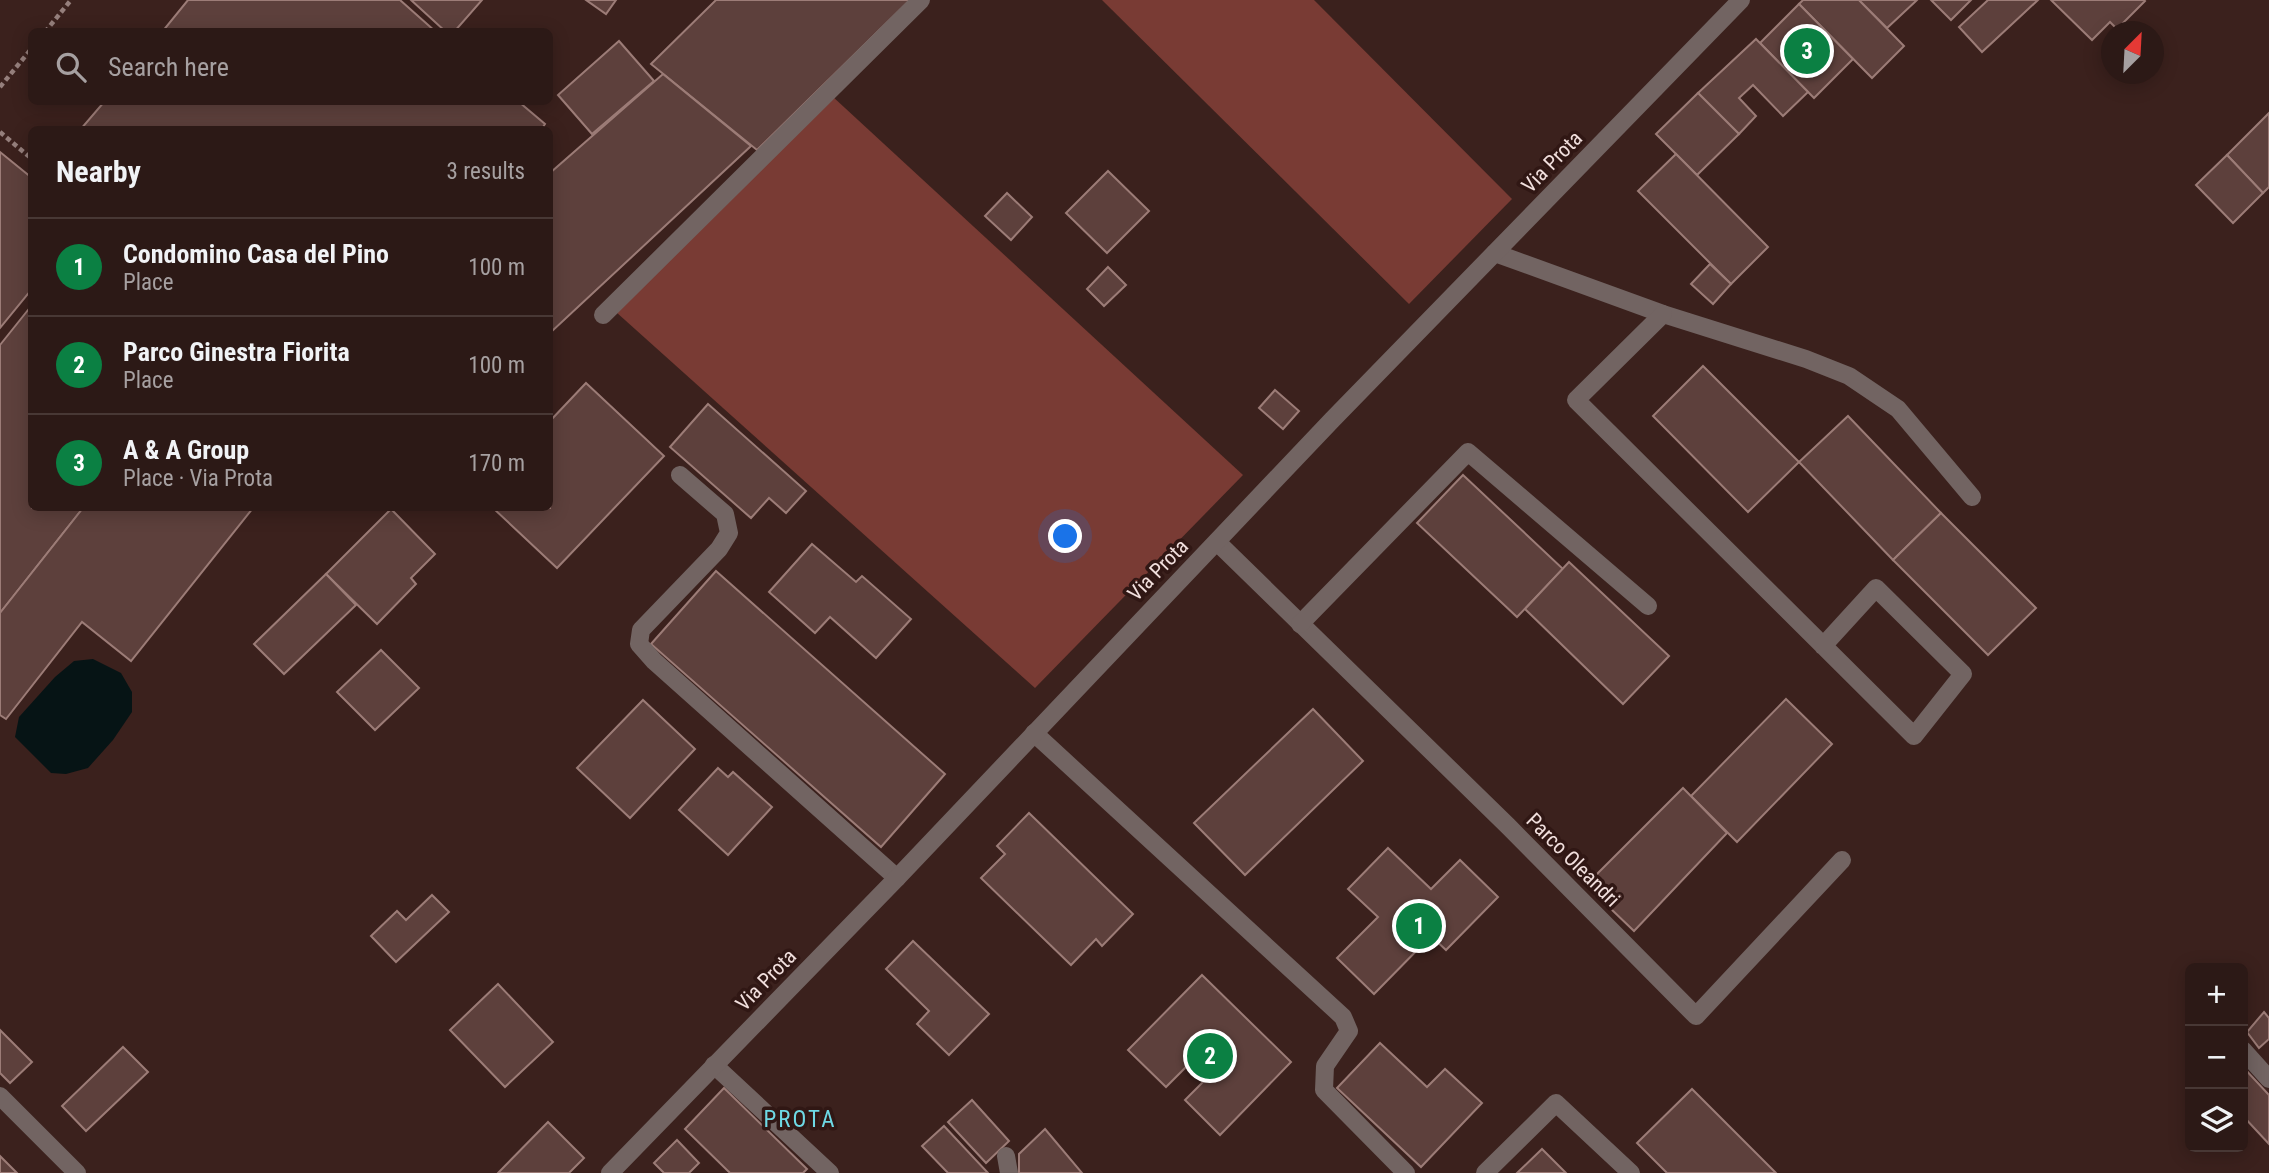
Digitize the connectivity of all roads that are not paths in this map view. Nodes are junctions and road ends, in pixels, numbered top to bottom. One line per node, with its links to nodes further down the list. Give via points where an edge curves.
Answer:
1 (921, 0): 5 (street)
2 (1741, 0): 3 (street, Via Prota)
3 (1495, 253): 4 (street); 8 (street, Via Prota)
4 (1663, 313): 7 (street, via 1849,376 1898,409); 11 (street, via 1576,400)
5 (603, 315)
6 (680, 475): 14 (street, via 725,514 729,533 642,630 639,644)
7 (1972, 497)
8 (1217, 542): 10 (street, Parco Oleandri); 12 (street, Via Prota)
9 (1648, 606): 10 (street, via 1468,452)
10 (1300, 624): 13 (street, Parco Oleandri, via 1696,1016)
11 (1823, 646): 11 (street, via 1914,736 1963,674 1876,588)
12 (1034, 733): 14 (street, Via Prota); 22 (street, via 1343,1017 1349,1031 1325,1066 1324,1090)
13 (1842, 860)
14 (898, 878): 16 (street, Via Prota)
15 (2248, 1056): 17 (street)
16 (714, 1065): 20 (street, Via Prota); 21 (street)
17 (2269, 1079)
18 (0, 1096): 19 (street)
19 (76, 1173)
20 (610, 1173)
21 (830, 1173)
22 (1406, 1173)
23 (1485, 1173): 24 (street, via 1556,1103)
24 (1631, 1173)

